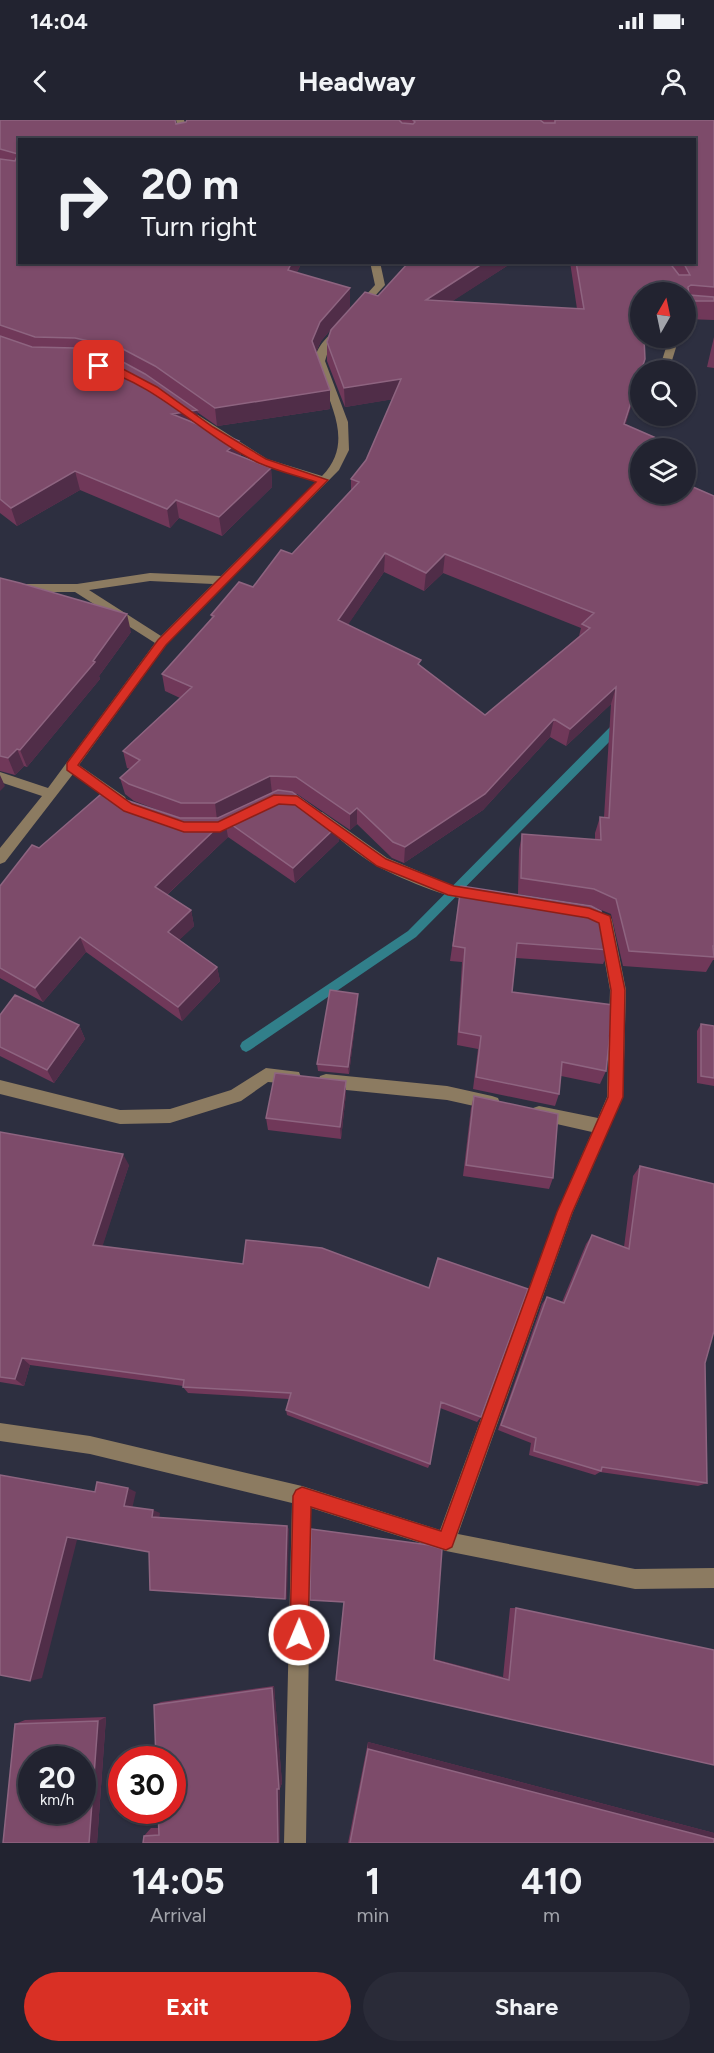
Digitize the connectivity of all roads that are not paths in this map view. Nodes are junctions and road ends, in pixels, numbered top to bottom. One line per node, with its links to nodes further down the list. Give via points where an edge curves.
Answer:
1 (180, 120): 2 (street)
2 (183, 138)
3 (375, 264): 5 (street, via 380,285 324,347 320,361 344,422 344,450 334,470)
4 (172, 402): 5 (street, via 263,461)
5 (323, 480): 6 (street)
6 (224, 580): 8 (street, via 150,577); 9 (street)
7 (0, 588): 8 (street)
8 (77, 588): 9 (street)
9 (162, 642): 10 (street)
10 (71, 766): 12 (street); 13 (street)
11 (0, 777): 12 (street)
12 (51, 794): 15 (street)
13 (128, 807)
14 (313, 810): 16 (street, via 382,862 453,892)
15 (0, 858)
16 (493, 897)
17 (567, 910): 19 (street, via 605,920 618,990 615,1097)
18 (0, 1087): 19 (street, via 120,1117 170,1116 236,1096 266,1075 447,1094)
19 (602, 1127): 22 (street, via 565,1212)
20 (0, 1432): 21 (street, via 90,1445)
21 (302, 1496): 22 (street); 24 (street)
22 (446, 1541): 23 (street, via 635,1579)
23 (714, 1578)
24 (295, 1843)

